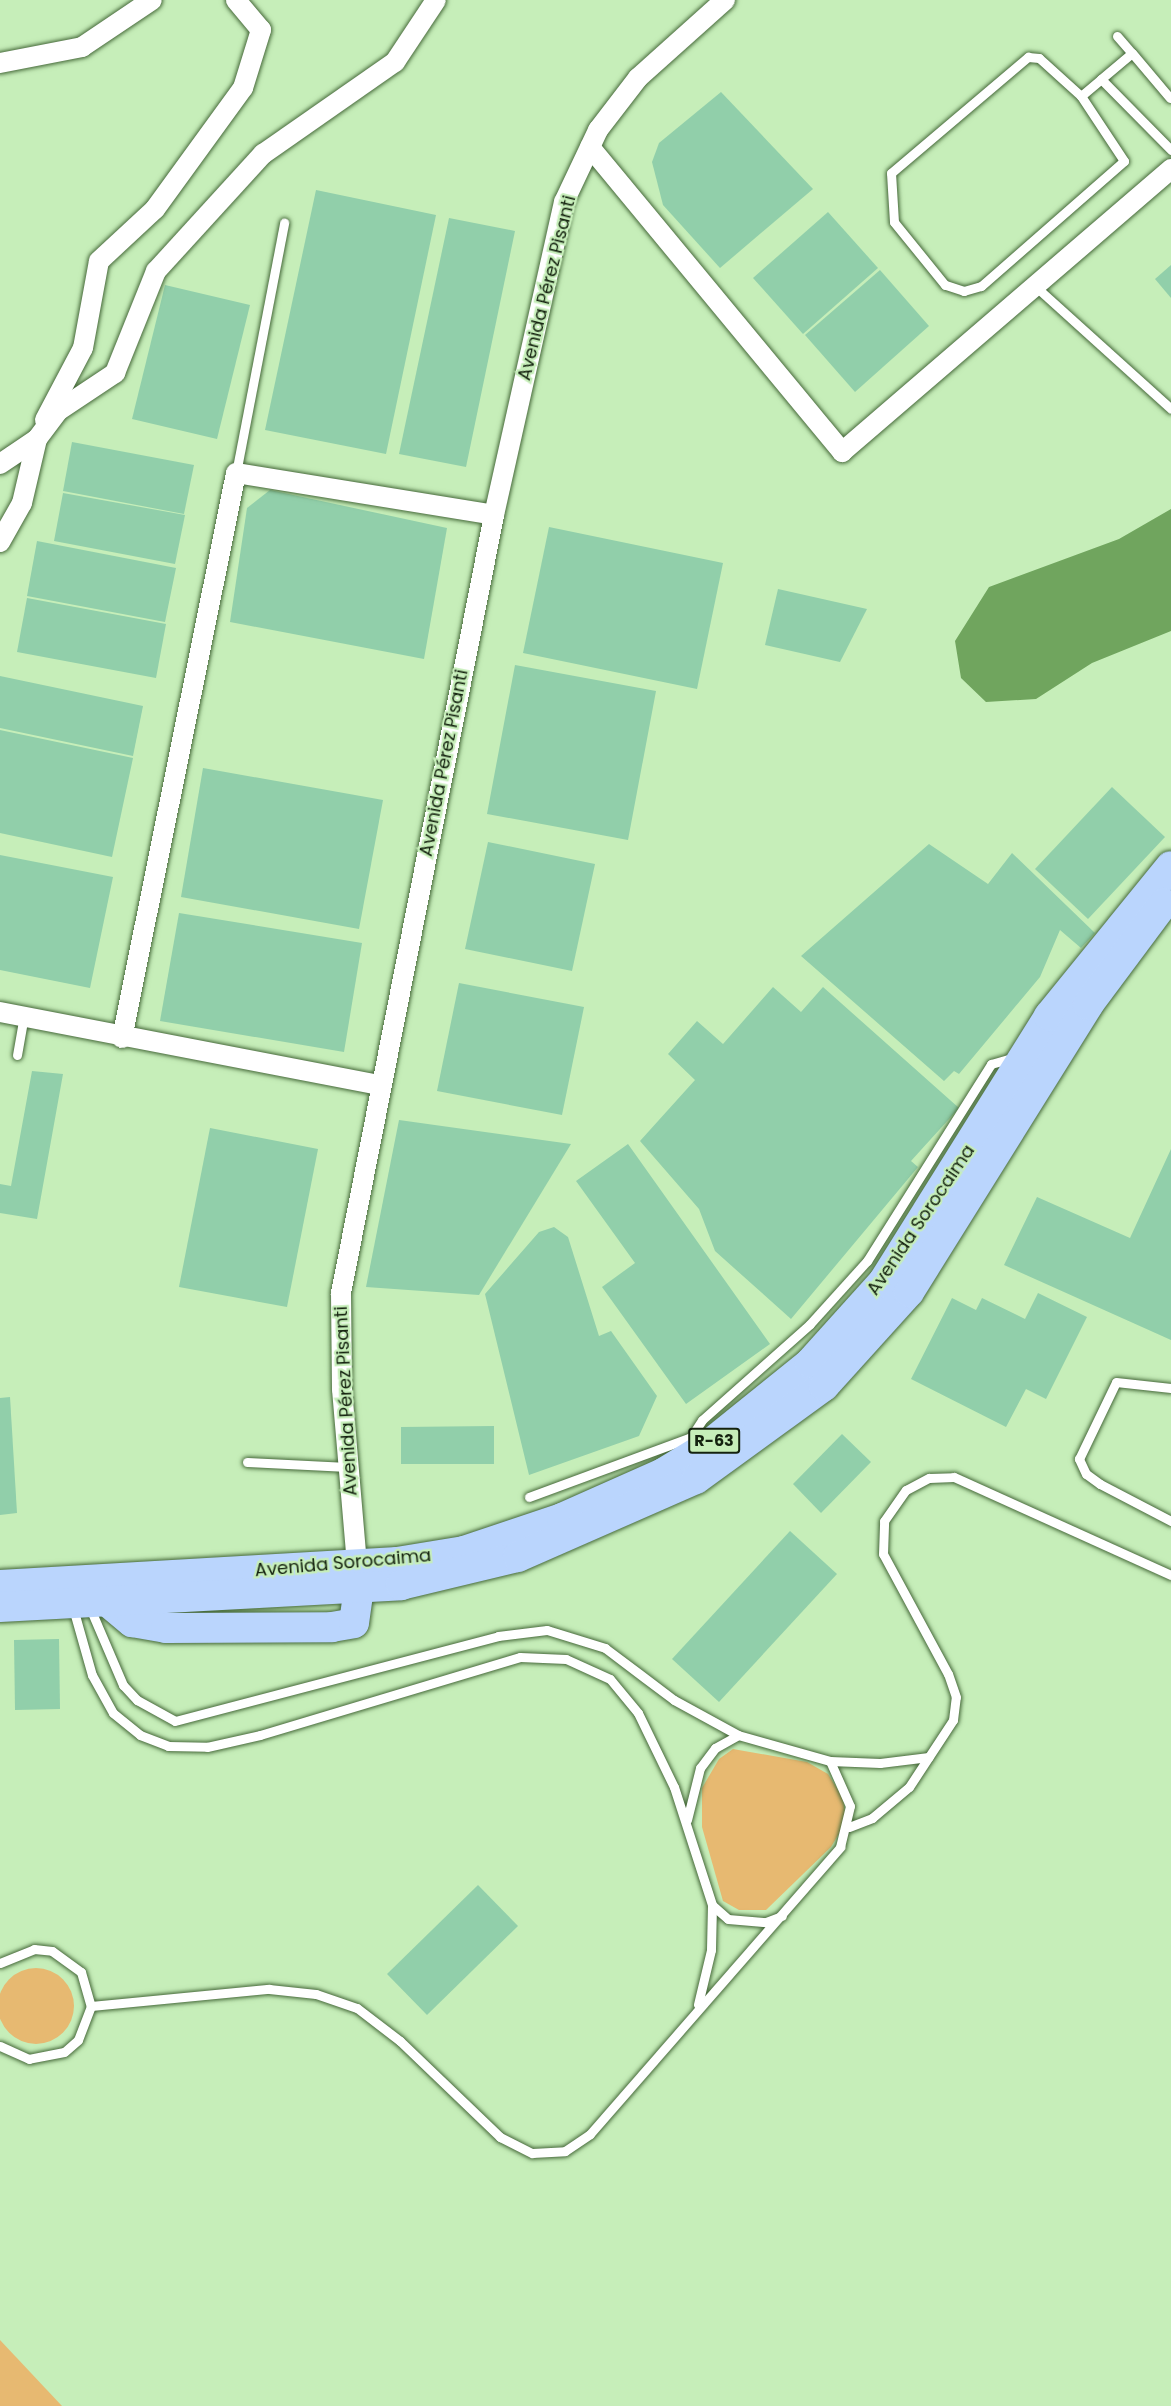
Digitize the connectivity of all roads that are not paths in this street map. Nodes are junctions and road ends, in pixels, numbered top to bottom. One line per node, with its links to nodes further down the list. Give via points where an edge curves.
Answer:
1 (152, 0): 7 (street, via 82,47)
2 (236, 0): 17 (street, via 261,30 243,88 155,209 99,261 83,348)
3 (436, 0): 17 (street, via 395,63 263,154 156,272 115,373 58,411)
4 (725, 0): 11 (street, Avenida Pérez Pisanti, via 638,78)
5 (1117, 36): 6 (lane)
6 (1132, 53): 8 (lane); 10 (lane)
7 (0, 63)
8 (1101, 79): 9 (lane); 12 (lane)
9 (1081, 96): 9 (lane, via 1039,58 1028,57 891,173 894,222 945,285 964,291 981,286 1122,167 1124,156)
10 (1170, 98)
11 (590, 147): 15 (street, via 842,452); 20 (street, Avenida Pérez Pisanti, via 564,202)
12 (1171, 150)
13 (1171, 169): 15 (street)
14 (284, 223): 19 (lane)
15 (1035, 286): 16 (lane)
16 (1171, 409)
17 (38, 437): 18 (street); 21 (street, via 22,503)
18 (0, 464)
19 (236, 473): 20 (street); 25 (street)
20 (494, 515): 27 (street, Avenida Pérez Pisanti)
21 (0, 542)
22 (1168, 881): 29 (main road, Avenida Sorocaima / R-63, via 1081,972 914,1237 861,1309 810,1363); 29 (main road, Avenida Sorocaima / R-63, via 909,1292 824,1386)
23 (0, 1012): 24 (street)
24 (24, 1017): 25 (street); 26 (lane)
25 (122, 1038): 27 (street)
26 (17, 1055)
27 (379, 1085): 31 (street, Avenida Pérez Pisanti, via 341,1293)
28 (1171, 1388): 33 (lane, via 1116,1382 1079,1459 1086,1474 1100,1484)
29 (692, 1457): 32 (lane); 35 (main road, Avenida Sorocaima / R-63, via 632,1488 525,1532)
30 (247, 1462): 31 (lane)
31 (348, 1467): 35 (street, Avenida Pérez Pisanti)
32 (529, 1497)
33 (1171, 1522)
34 (1171, 1575): 40 (lane, via 954,1477 929,1478 906,1490 884,1521 883,1554 956,1697 953,1720)
35 (358, 1577): 36 (main road, Avenida Sorocaima / R-63); 37 (main road, via 354,1623 332,1627 166,1628 132,1622)
36 (0, 1585)
37 (90, 1603): 38 (main road); 39 (lane, via 117,1677 137,1700 175,1721 498,1636 547,1630 605,1648 674,1700); 42 (lane, via 92,1675 113,1713 140,1735 168,1746 207,1748 260,1735 520,1657 566,1659 610,1679 638,1713)
38 (0, 1607)
39 (738, 1735): 41 (lane); 42 (lane, via 715,1748 700,1768)
40 (929, 1757): 41 (lane, via 880,1763); 43 (lane, via 921,1774 891,1805)
41 (830, 1761): 43 (lane, via 847,1793)
42 (686, 1822): 44 (lane)
43 (849, 1827): 45 (lane, via 840,1847)
44 (712, 1905): 45 (lane, via 738,1920); 47 (lane, via 711,1950)
45 (783, 1916): 47 (lane)
46 (0, 1963): 48 (lane, via 16,1953 52,1951 81,1972)
47 (698, 2006): 48 (lane, via 590,2134 565,2151 532,2153 500,2137 366,2015 316,1994 269,1989)
48 (91, 2007): 49 (lane, via 78,2040 64,2052 28,2059)
49 (0, 2046)

